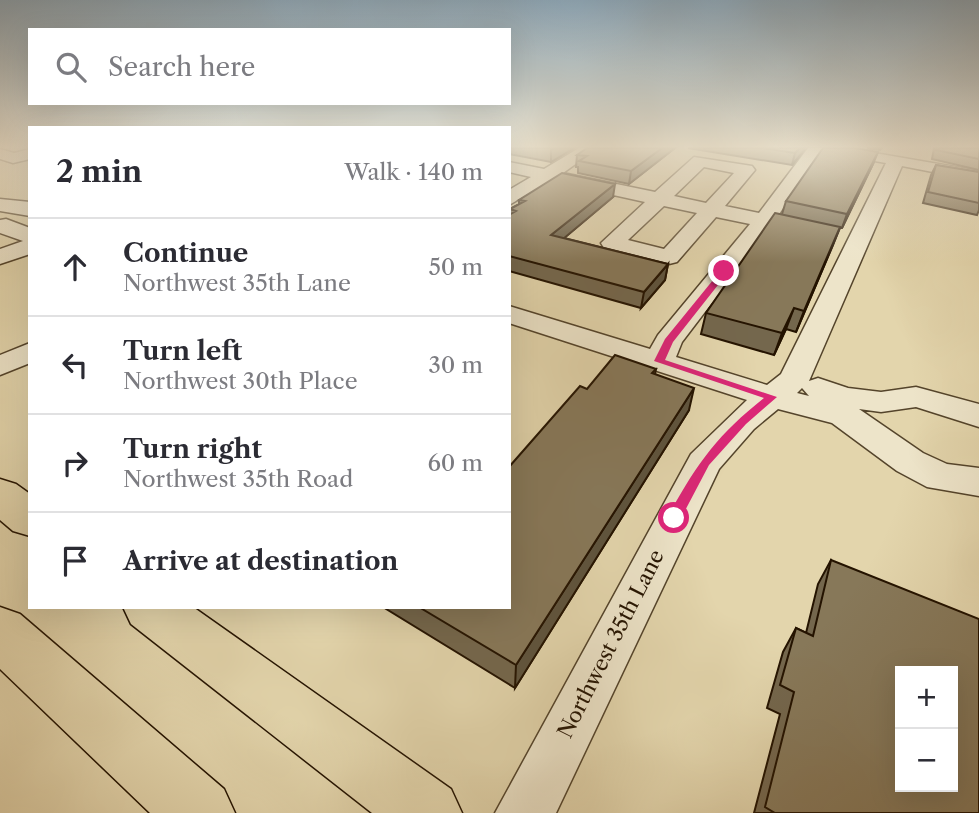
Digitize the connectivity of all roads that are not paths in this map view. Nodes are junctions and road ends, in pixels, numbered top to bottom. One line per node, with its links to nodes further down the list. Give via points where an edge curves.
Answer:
1 (530, 186): 7 (street)
2 (592, 186): 8 (street)
3 (673, 186): 8 (street)
4 (731, 186): 9 (street)
5 (794, 186): 10 (street)
6 (872, 186): 11 (street, Northwest 35th Lane)
7 (511, 198)
8 (658, 200): 9 (street); 9 (street, via 611,243 669,257)
9 (709, 210): 10 (street)
10 (764, 221): 11 (street); 16 (street)
11 (860, 241): 19 (street, Northwest 35th Lane)
12 (28, 247): 13 (street)
13 (0, 257)
14 (511, 295): 16 (street)
15 (511, 314): 16 (street)
16 (664, 351): 19 (street)
17 (28, 353): 18 (street)
18 (0, 366)
19 (783, 388): 20 (street, via 881,402 916,397); 21 (street, via 844,415 910,462 940,477); 28 (street, Northwest 35th Lane, via 742,421 704,463)
20 (979, 416)
21 (979, 482)
22 (0, 496): 23 (main road)
23 (28, 517)
24 (153, 609): 27 (main road)
25 (0, 632): 26 (main road)
26 (200, 813)
27 (427, 813)
28 (525, 813)

